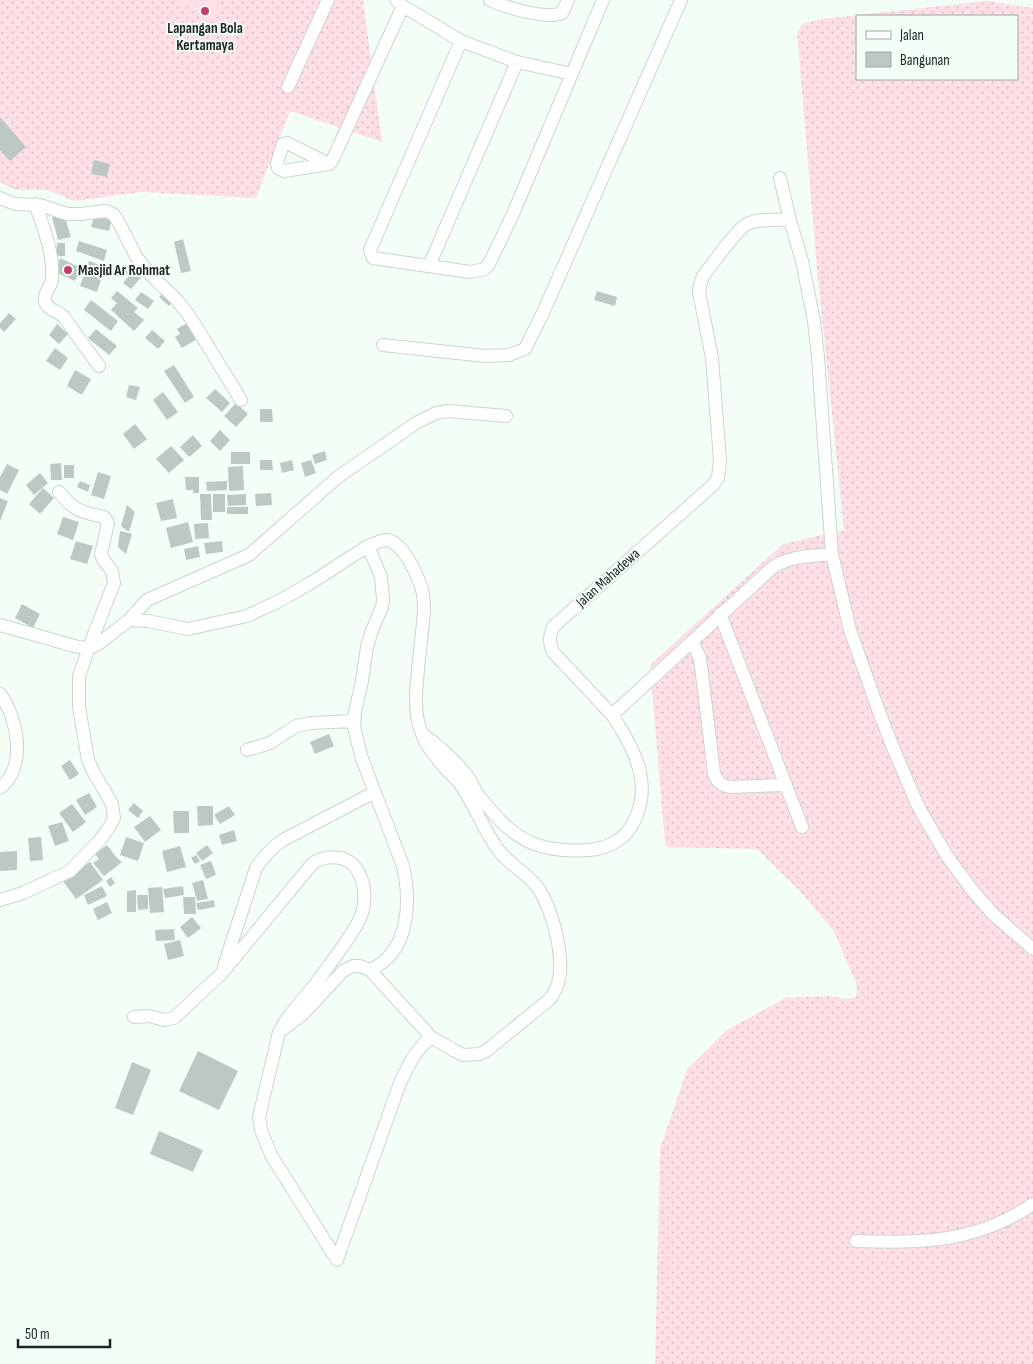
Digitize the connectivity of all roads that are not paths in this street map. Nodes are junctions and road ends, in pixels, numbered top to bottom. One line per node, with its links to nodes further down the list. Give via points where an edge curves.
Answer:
1 (328, 0): 10 (street)
2 (490, 0): 3 (street, via 503,6 556,16 562,13)
3 (568, 0)
4 (603, 0): 9 (street)
5 (681, 0): 17 (street, via 525,349 509,355 485,356)
6 (400, 3): 7 (street); 11 (street)
7 (461, 41): 8 (street); 16 (street, via 370,250 373,258)
8 (517, 62): 9 (street); 16 (street)
9 (572, 74): 16 (street, via 489,264 485,269 470,272)
10 (288, 87)
11 (329, 164)
12 (780, 178): 15 (street)
13 (0, 198): 14 (street, via 15,204)
14 (35, 204): 18 (street, via 50,252 52,279 45,296 47,305 63,316); 19 (street, via 68,214 106,211 113,214 137,258 190,317)
15 (790, 220): 23 (street, via 814,320); 30 (street, Jalan Mahadewa, via 746,224 703,276 700,285 712,358 720,460 718,478 553,627 549,635 553,652)
16 (430, 266)
17 (383, 344)
18 (100, 366)
19 (241, 400)
20 (506, 416): 25 (street, via 448,411 416,423 338,477 249,555 147,600)
21 (59, 492): 28 (street, via 75,509 104,517 108,523 101,554 112,571 114,583)
22 (368, 546): 25 (street, via 309,584 247,616 188,629); 31 (street, via 381,577 383,598 367,647); 32 (street, via 383,540 393,542 404,553 422,587 424,610 416,691)
23 (832, 554): 24 (street, via 783,561); 39 (street, via 850,630 864,671 919,808 947,856 973,891)
24 (720, 614): 27 (street); 34 (street)
25 (129, 620): 28 (street)
26 (0, 625): 28 (street)
27 (692, 642): 30 (street); 34 (street, via 700,658 716,780 721,785 730,786)
28 (89, 648): 38 (street, via 80,676 79,707 88,760 112,804 114,818 100,840 70,871)
29 (0, 694): 35 (street, via 15,728 17,742 15,765)
30 (612, 714): 32 (street, via 635,756 640,771 641,800 632,827 626,834 616,842 596,849 567,851 541,847 516,835 498,819 476,792 470,779 444,750)
31 (354, 721): 33 (street, via 296,726 270,743); 36 (street, via 357,741)
32 (421, 733): 44 (street, via 431,751 460,783 500,852 541,893 555,932 560,967 559,979 550,1000 486,1051 463,1055)
33 (247, 750)
34 (786, 785): 37 (street)
35 (0, 788)
36 (375, 792): 40 (street, via 403,866 408,896 404,929 397,944 383,962); 41 (street, via 284,840 263,856 256,868)
37 (802, 828)
38 (0, 900)
39 (1033, 950)
40 (370, 970): 43 (street, via 353,966 343,971 303,1014); 44 (street)
41 (222, 974): 42 (street, via 174,1018); 43 (street, via 312,864 326,857 351,863 360,875 364,890 360,918 352,934)
42 (134, 1017)
43 (279, 1032): 44 (street, via 259,1117 261,1130 272,1155 338,1260 400,1083 416,1052)
44 (431, 1037)
45 (1033, 1204): 46 (street, via 998,1224 974,1233 922,1241)
46 (856, 1242)

